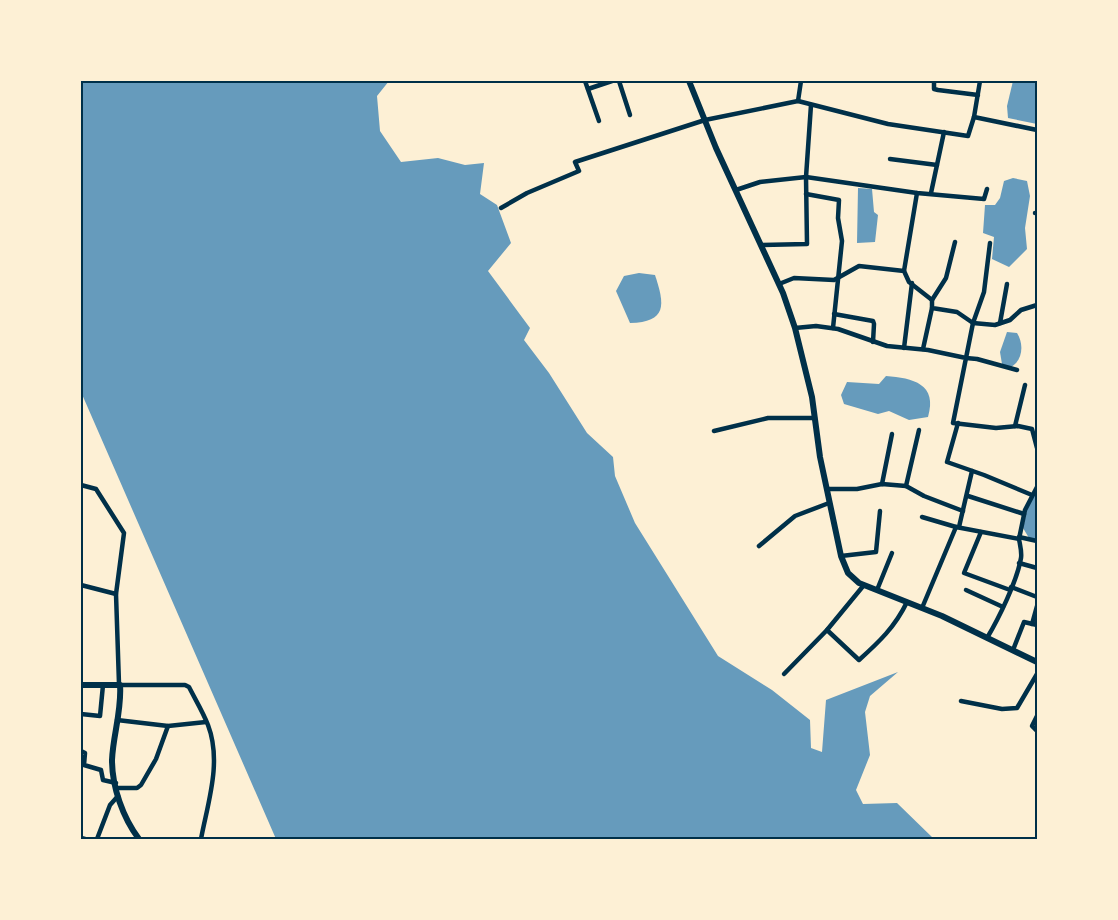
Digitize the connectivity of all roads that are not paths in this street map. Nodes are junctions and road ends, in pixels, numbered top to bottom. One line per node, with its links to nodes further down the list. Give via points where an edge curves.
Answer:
1 (585, 81): 8 (street)
2 (612, 81): 8 (street)
3 (619, 81): 12 (street)
4 (688, 81): 14 (street)
5 (801, 81): 10 (street)
6 (934, 81): 9 (street, via 934,89)
7 (980, 81): 9 (street)
8 (588, 89): 15 (street)
9 (978, 95): 13 (street)
10 (798, 101): 11 (street); 14 (street)
11 (811, 105): 17 (street, via 888,124); 20 (street)
12 (630, 115)
13 (974, 117): 16 (street); 17 (street, via 968,136)
14 (705, 120): 22 (street); 26 (street, via 575,162 579,171)
15 (599, 122)
16 (1037, 130)
17 (944, 132): 19 (street)
18 (890, 159): 19 (street)
19 (937, 165): 25 (street)
20 (806, 177): 22 (street, via 760,182); 23 (street); 24 (street)
21 (987, 189): 25 (street, via 984,199)
22 (736, 190): 29 (street)
23 (917, 193): 25 (street); 30 (street)
24 (806, 194): 29 (street, via 807,244); 31 (street, via 839,200 842,237)
25 (931, 194)
26 (501, 208)
27 (955, 242): 35 (street, via 946,278)
28 (990, 243): 40 (street, via 984,292)
29 (761, 245): 33 (street)
30 (904, 271): 31 (street, via 859,266); 32 (street)
31 (838, 277): 33 (street, via 794,278); 38 (street)
32 (912, 283): 35 (street); 44 (street)
33 (779, 284): 41 (street)
34 (1007, 284): 39 (street)
35 (932, 300): 37 (street)
36 (1037, 304): 39 (street)
37 (932, 308): 40 (street, via 957,312); 45 (street)
38 (834, 314): 42 (street); 43 (street, via 873,321)
39 (1000, 323): 40 (street)
40 (973, 324): 46 (street)
41 (795, 328): 42 (street); 49 (street)
42 (833, 328): 43 (street)
43 (873, 342): 44 (street)
44 (904, 348): 45 (street)
45 (924, 349): 46 (street)
46 (966, 358): 47 (street); 50 (street, via 953,423)
47 (1017, 370)
48 (1025, 384): 51 (street)
49 (815, 418): 54 (street, via 768,418); 62 (street)
50 (958, 423): 51 (street); 57 (street, via 947,462)
51 (1015, 426): 52 (street)
52 (1034, 429): 56 (street)
53 (919, 430): 60 (street)
54 (714, 431)
55 (891, 434): 58 (street)
56 (1037, 448)
57 (972, 471): 63 (street); 64 (street)
58 (882, 484): 60 (street); 62 (street)
59 (81, 485): 84 (street, via 96,489 124,533)
60 (906, 486): 66 (street)
61 (1037, 487): 63 (street)
62 (827, 489): 65 (street)
63 (1032, 495): 68 (street)
64 (968, 496): 66 (street); 68 (street)
65 (829, 503): 74 (street, via 795,516); 76 (street)
66 (963, 511): 70 (street)
67 (880, 512): 76 (street, via 876,552)
68 (1024, 514): 72 (street)
69 (922, 517): 70 (street)
70 (958, 527): 71 (street); 89 (street)
71 (981, 532): 72 (street); 81 (street, via 964,573)
72 (1019, 538): 73 (street); 77 (street)
73 (1037, 541)
74 (759, 546)
75 (892, 553): 83 (street)
76 (841, 556): 80 (street, via 848,573)
77 (1019, 563): 78 (street); 81 (street)
78 (1037, 568)
79 (81, 585): 84 (street)
80 (864, 585): 83 (street); 91 (street)
81 (1010, 588): 85 (street); 88 (street)
82 (966, 590): 88 (street)
83 (877, 591): 86 (street)
84 (116, 594): 99 (street)
85 (1037, 597)
86 (907, 602): 89 (street); 91 (street, via 884,638 859,660)
87 (1037, 606): 90 (street)
88 (1003, 607): 92 (street)
89 (922, 608): 92 (street)
90 (1034, 625): 93 (street, via 1024,622)
91 (827, 630): 95 (street)
92 (987, 638): 93 (street)
93 (1013, 650): 94 (street)
94 (1037, 662)
95 (784, 674)
96 (1037, 674): 100 (street, via 1017,708)
97 (81, 685): 98 (street)
98 (103, 685): 99 (street); 101 (street, via 100,716)
99 (119, 685): 103 (street); 104 (street, via 187,686)
100 (961, 701)
101 (81, 714)
102 (1037, 716): 106 (street, via 1032,726)
103 (117, 720): 105 (street); 108 (street, via 112,762)
104 (207, 722): 105 (street); 112 (street, via 214,775)
105 (168, 726): 108 (street, via 159,753 141,785)
106 (1037, 732)
107 (81, 751): 108 (street, via 85,753 84,765 101,770 102,779)
108 (116, 785): 109 (street)
109 (118, 796): 110 (street, via 110,805); 111 (street)
110 (97, 839)
111 (139, 839)
112 (201, 839)

